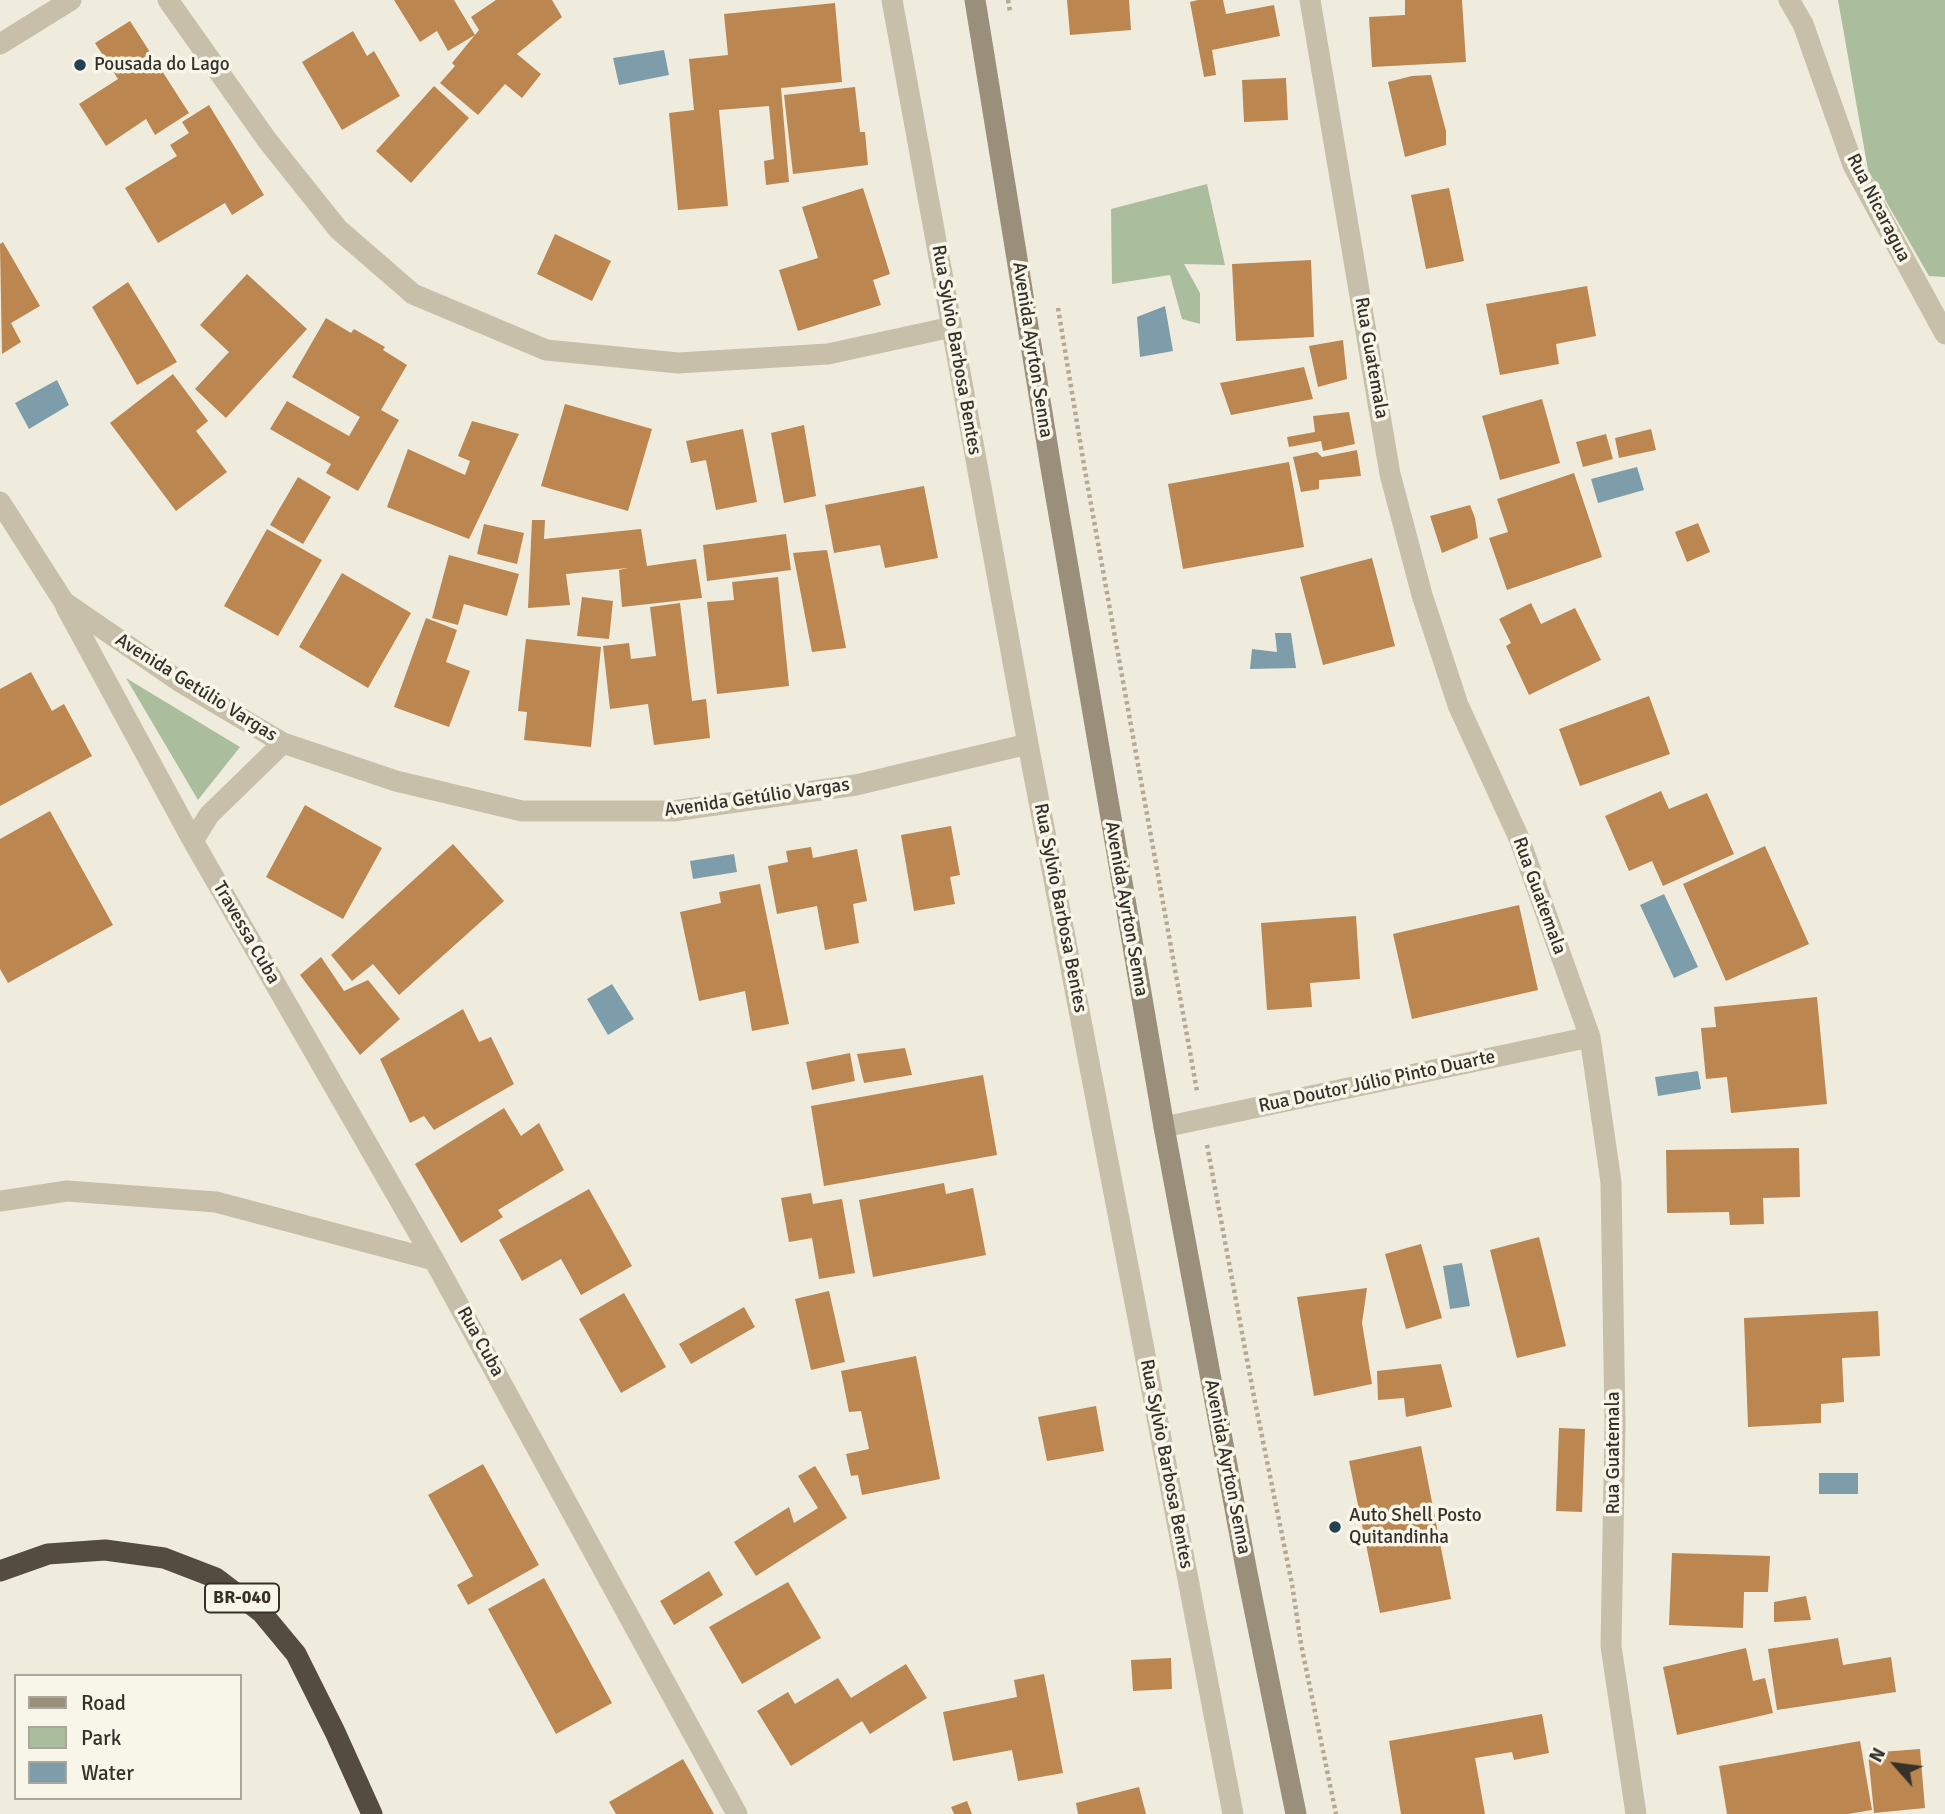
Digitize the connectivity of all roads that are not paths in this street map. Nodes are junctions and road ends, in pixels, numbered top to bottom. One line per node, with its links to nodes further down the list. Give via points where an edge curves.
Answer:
1 (71, 0): 9 (street)
2 (169, 0): 10 (street, via 267,140 338,229 413,294 546,350 678,363 828,354)
3 (892, 0): 10 (street, Rua Sylvio Barbosa Bentes)
4 (975, 0): 18 (main road, Avenida Ayrton Senna)
5 (1310, 0): 17 (street, Rua Guatemala, via 1390,474 1422,595 1458,705 1519,838)
6 (1789, 0): 8 (street, Rua Nicaragua)
7 (1803, 0): 8 (street)
8 (1803, 24): 11 (street, Rua Nicaragua, via 1853,165)
9 (0, 44)
10 (952, 327): 15 (street, Rua Sylvio Barbosa Bentes)
11 (1945, 334)
12 (0, 502): 13 (street, Avenida Getúlio Vargas)
13 (64, 602): 14 (street, Avenida Getúlio Vargas, via 182,683); 16 (street, Travessa Cuba)
14 (283, 743): 15 (street, Avenida Getúlio Vargas, via 396,781 522,811 686,810 856,785); 16 (street, via 209,815)
15 (1028, 744): 24 (street, Rua Sylvio Barbosa Bentes)
16 (192, 841): 20 (street, Travessa Cuba)
17 (1590, 1037): 18 (street, Rua Doutor Júlio Pinto Duarte); 26 (street, Rua Guatemala, via 1611,1182 1615,1424 1611,1646)
18 (1164, 1127): 25 (main road, Avenida Ayrton Senna)
19 (0, 1201): 20 (street, via 67,1191 216,1202)
20 (435, 1259): 23 (street, Rua Cuba)
21 (0, 1571): 22 (highway, BR-040, via 48,1554 105,1550 164,1558 216,1578 262,1613 296,1654)
22 (372, 1814)
23 (737, 1814)
24 (1233, 1814)
25 (1296, 1814)
26 (1636, 1814)

